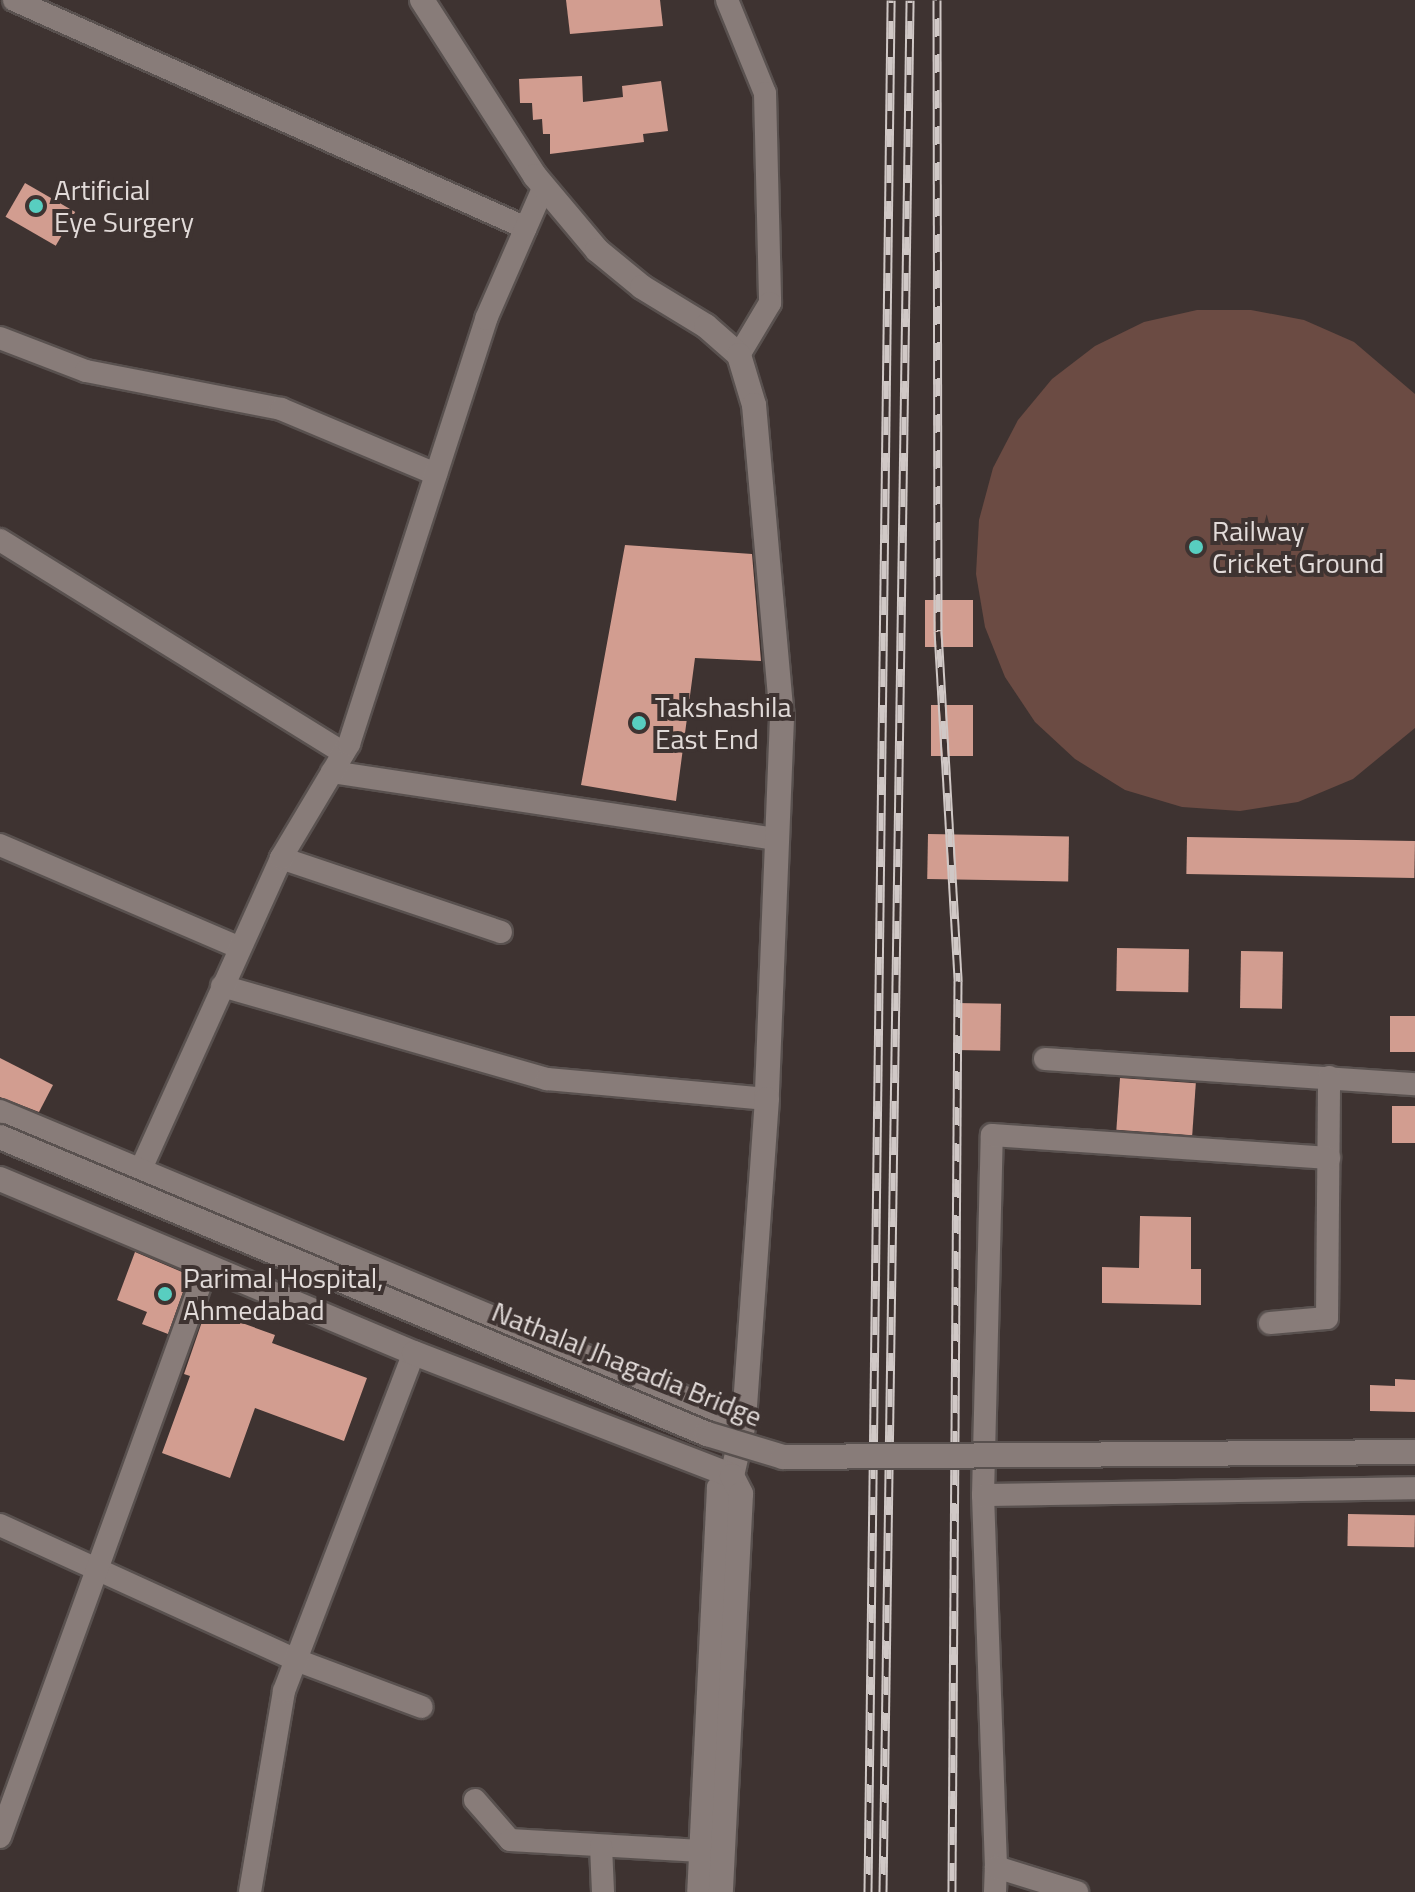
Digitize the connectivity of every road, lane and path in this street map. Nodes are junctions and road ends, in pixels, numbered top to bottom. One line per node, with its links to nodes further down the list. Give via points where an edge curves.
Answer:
1 (14, 0): 5 (street)
2 (422, 0): 4 (street)
3 (727, 0): 7 (street, via 765,93 770,303)
4 (544, 186): 5 (street); 7 (street, via 597,250)
5 (526, 228): 8 (street, via 486,319)
6 (0, 338): 8 (street, via 86,371 281,409)
7 (739, 355): 11 (street, via 754,405 782,718)
8 (436, 474): 10 (street)
9 (0, 540): 10 (street)
10 (338, 762): 11 (street); 13 (street)
11 (777, 839): 20 (street)
12 (0, 845): 15 (street)
13 (281, 858): 14 (street); 15 (street)
14 (501, 932)
15 (240, 948): 16 (street)
16 (222, 986): 20 (street, via 547,1079); 25 (street)
17 (1045, 1059): 18 (street)
18 (1329, 1077): 19 (street); 24 (street)
19 (1415, 1084)
20 (767, 1099): 30 (street)
21 (0, 1112): 25 (street)
22 (0, 1137): 31 (street, Nathalal Jhagadia Bridge, bridge, via 707,1434 783,1457)
23 (0, 1155): 32 (street, Nathalal Jhagadia Bridge, via 702,1449 781,1473)
24 (1329, 1158): 28 (street, via 1327,1318); 35 (street, via 992,1135)
25 (140, 1171): 30 (street)
26 (0, 1179): 27 (street)
27 (207, 1266): 29 (street); 37 (street)
28 (1270, 1323)
29 (414, 1353): 33 (street); 38 (street)
30 (744, 1423): 33 (street)
31 (1415, 1452)
32 (1415, 1468)
33 (732, 1476): 44 (street, via 719,1488); 49 (street, via 741,1494)
34 (1415, 1488): 35 (street)
35 (983, 1495): 45 (street)
36 (0, 1525): 37 (street)
37 (98, 1567): 38 (street); 40 (street)
38 (296, 1660): 39 (street); 46 (street, via 284,1691)
39 (422, 1707)
40 (10, 1780): 42 (street)
41 (475, 1800): 43 (street, via 510,1840)
42 (0, 1837)
43 (601, 1846): 44 (street); 47 (street)
44 (701, 1851): 48 (street)
45 (996, 1867): 50 (street); 51 (street)
46 (250, 1892)
47 (603, 1892)
48 (699, 1892)
49 (721, 1892)
50 (995, 1892)
51 (1077, 1892)

